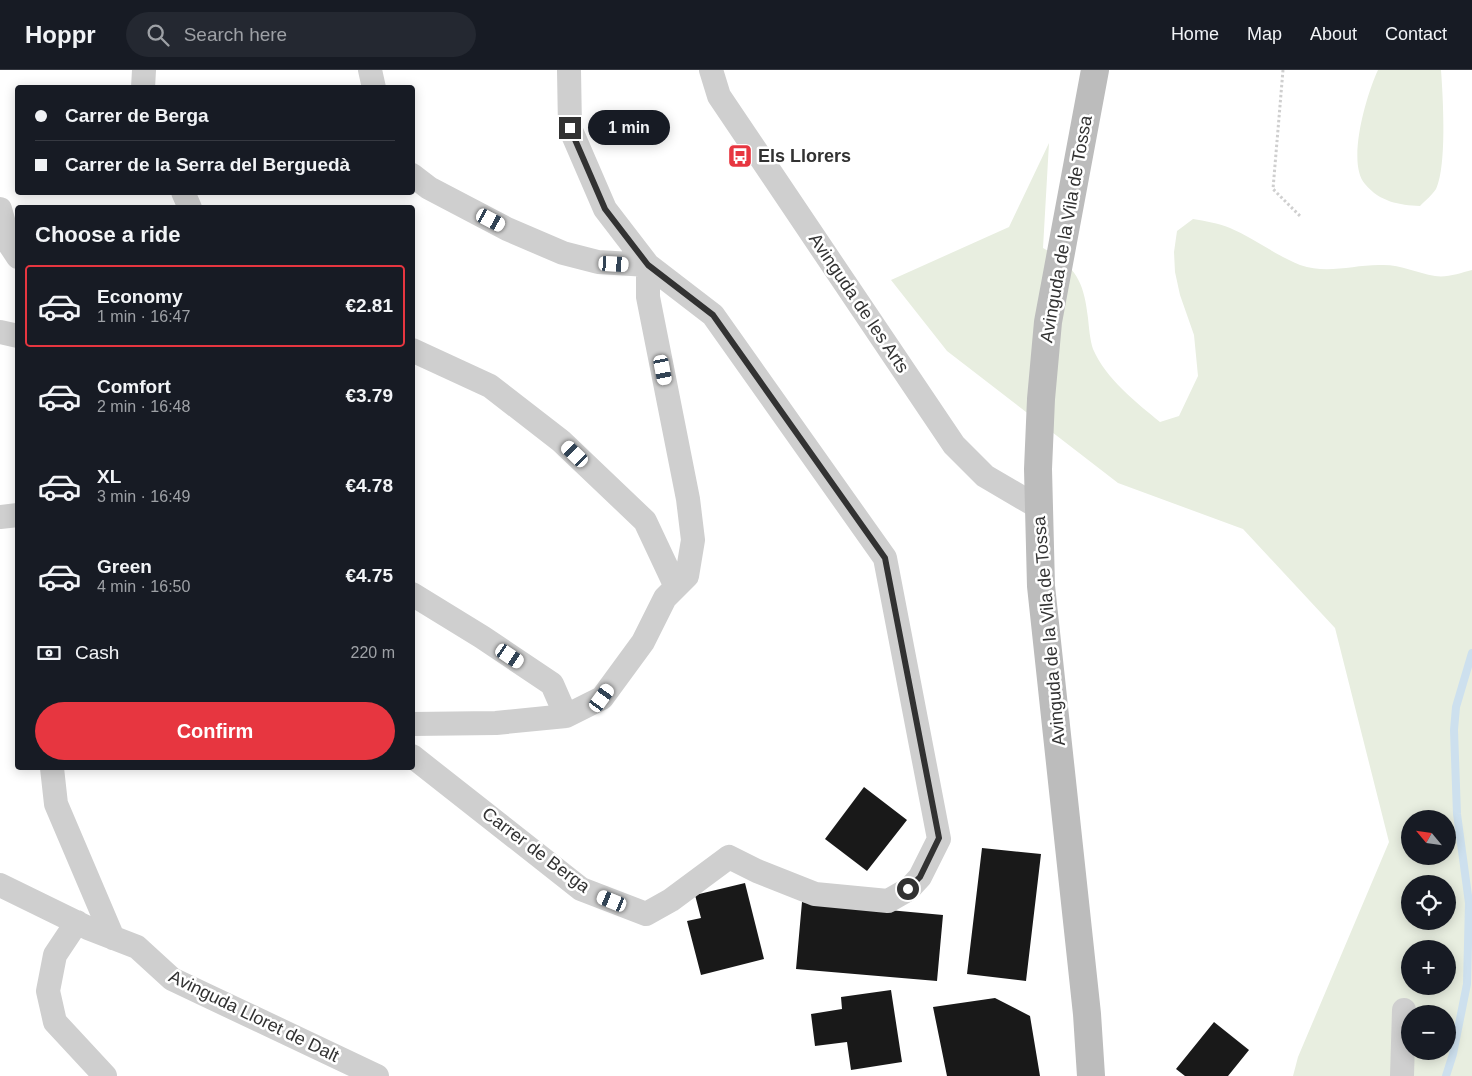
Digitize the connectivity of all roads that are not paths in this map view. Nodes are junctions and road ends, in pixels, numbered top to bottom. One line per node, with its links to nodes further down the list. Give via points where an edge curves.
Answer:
1 (144, 70): 6 (street)
2 (370, 70): 7 (street)
3 (569, 70): 11 (street, via 570,128 605,209)
4 (712, 70): 15 (street, Avinguda de les Arts, via 720,96 954,445 985,476)
5 (1095, 70): 15 (main road, Avinguda de la Vila de Tossa, via 1048,322 1041,399)
6 (142, 85)
7 (373, 85)
8 (415, 177): 11 (street, via 507,229 563,253 598,262)
9 (0, 209): 10 (street, via 10,246)
10 (15, 253)
11 (648, 265): 18 (street, via 648,297 688,498 693,540 687,576); 22 (street, Carrer de Berga, via 713,315 885,558 939,838 920,877 888,901 815,894 757,872 729,857 646,914 581,889)
12 (0, 332): 13 (street)
13 (15, 335)
14 (415, 351): 18 (street, via 490,386 561,441 645,521)
15 (1038, 507): 30 (main road, Avinguda de la Vila de Tossa, via 1041,586)
16 (15, 515): 17 (street)
17 (0, 516)
18 (676, 587): 20 (street, via 665,598 643,642 602,698)
19 (415, 596): 20 (street, via 552,684)
20 (566, 716): 21 (street, via 496,723)
21 (415, 724)
22 (415, 758)
23 (52, 770): 26 (street, via 56,804)
24 (0, 885): 25 (street, Avinguda Lloret de Dalt)
25 (77, 922): 26 (street, Avinguda Lloret de Dalt); 28 (street, via 55,955 48,991 56,1022)
26 (113, 938): 29 (street, Avinguda Lloret de Dalt, via 137,948 172,979)
27 (1402, 1060): 31 (street)
28 (105, 1076)
29 (377, 1076)
30 (1091, 1076)
31 (1402, 1076)

